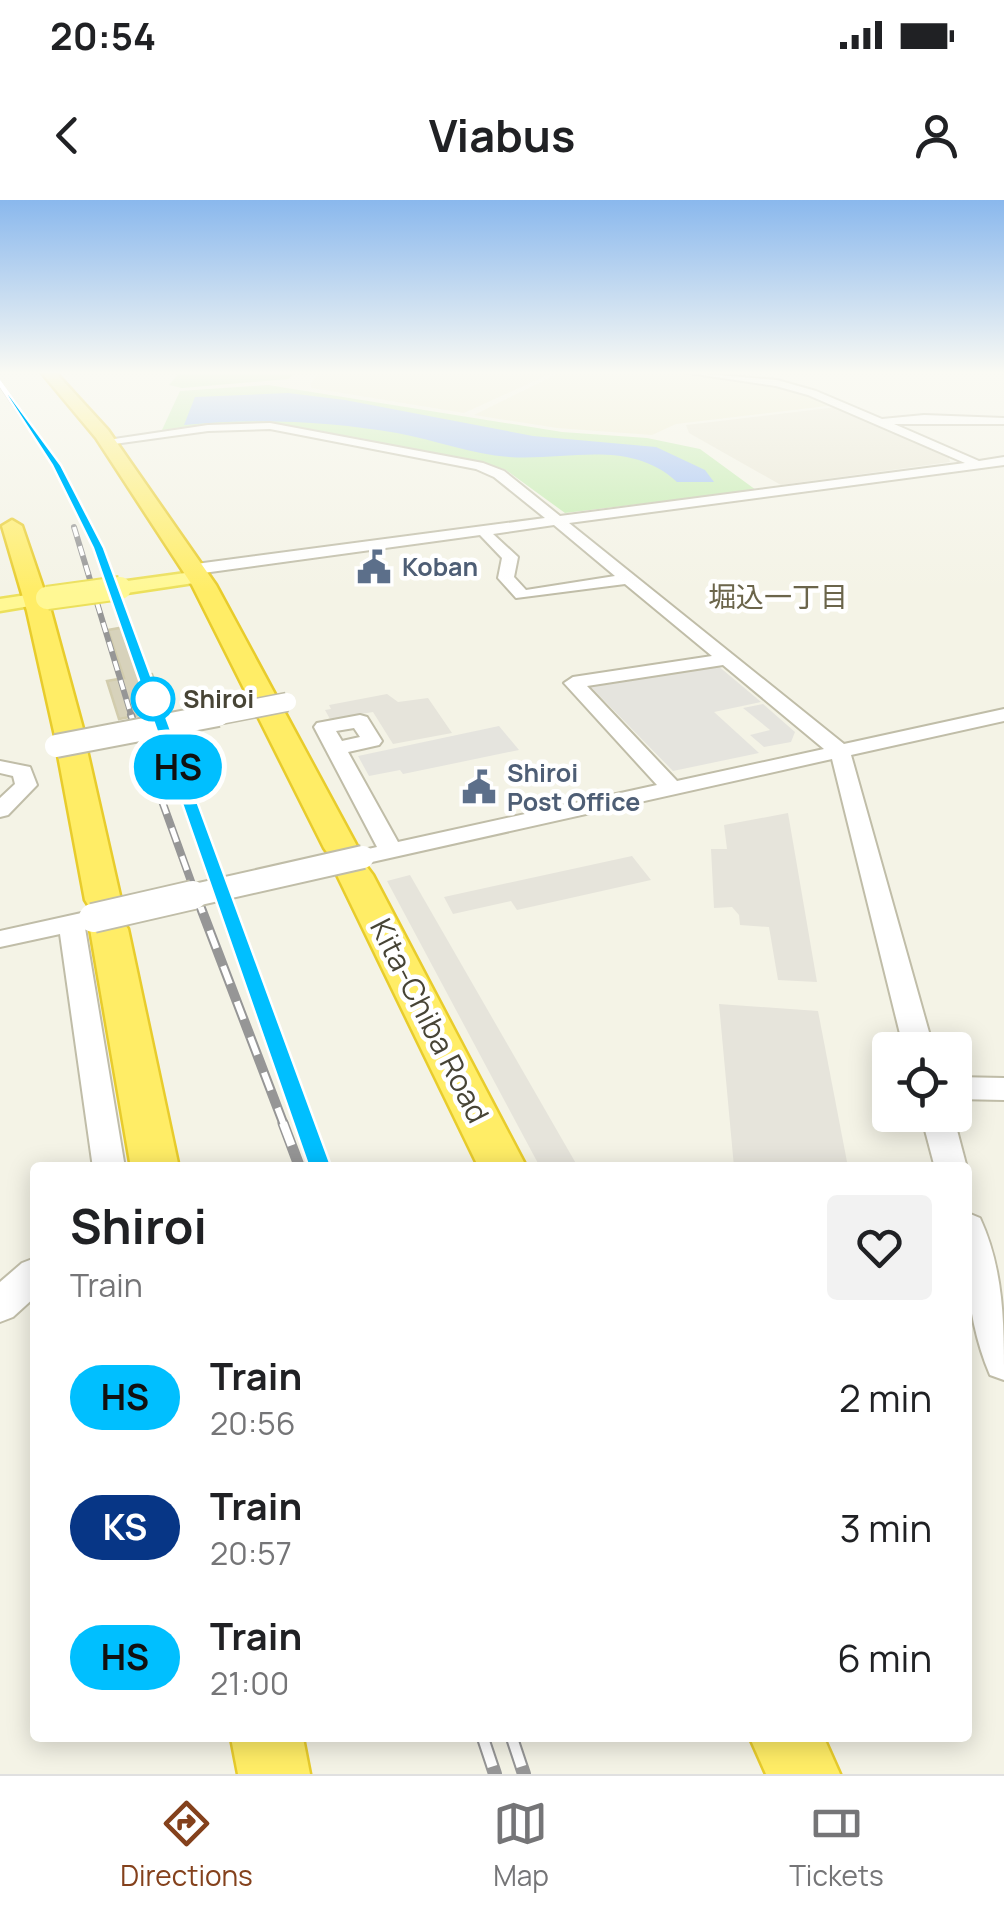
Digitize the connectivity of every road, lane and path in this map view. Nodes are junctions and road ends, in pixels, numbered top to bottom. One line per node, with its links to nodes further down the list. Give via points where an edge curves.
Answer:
1 (110, 445): 8 (highway, Kita-Chiba Road)
2 (373, 445): 6 (street, via 490,469)
3 (948, 445): 4 (street)
4 (992, 461): 6 (street)
5 (9, 519): 10 (highway)
6 (558, 522): 7 (street); 8 (street); 9 (street)
7 (487, 536): 8 (street); 9 (street, via 510,558 506,578 522,595)
8 (193, 573): 10 (main road, bridge); 23 (highway, Kita-Chiba Road)
9 (628, 579): 13 (street)
10 (40, 595): 11 (main road); 12 (main road); 16 (highway)
11 (0, 596)
12 (0, 606)
13 (726, 659): 18 (street); 20 (street, via 573,683)
14 (287, 702): 16 (street, bridge)
15 (1004, 715): 18 (street)
16 (66, 744): 24 (highway)
17 (335, 748): 22 (street)
18 (840, 752): 20 (street); 26 (street)
19 (0, 768): 21 (street, via 22,772 26,785)
20 (672, 789): 22 (street)
21 (0, 810)
22 (391, 851): 23 (street)
23 (353, 860): 24 (street, bridge); 32 (highway, Kita-Chiba Road)
24 (94, 917): 25 (street); 30 (street); 31 (highway)
25 (0, 938)
26 (914, 1032)
27 (972, 1088): 28 (street)
28 (1004, 1089)
29 (941, 1132): 33 (street)
30 (108, 1162)
31 (154, 1162)
32 (499, 1162)
33 (949, 1162)
34 (972, 1243): 35 (street)
35 (1004, 1362)
36 (268, 1742): 38 (highway)
37 (788, 1742): 39 (highway)
38 (274, 1774)
39 (804, 1774)

